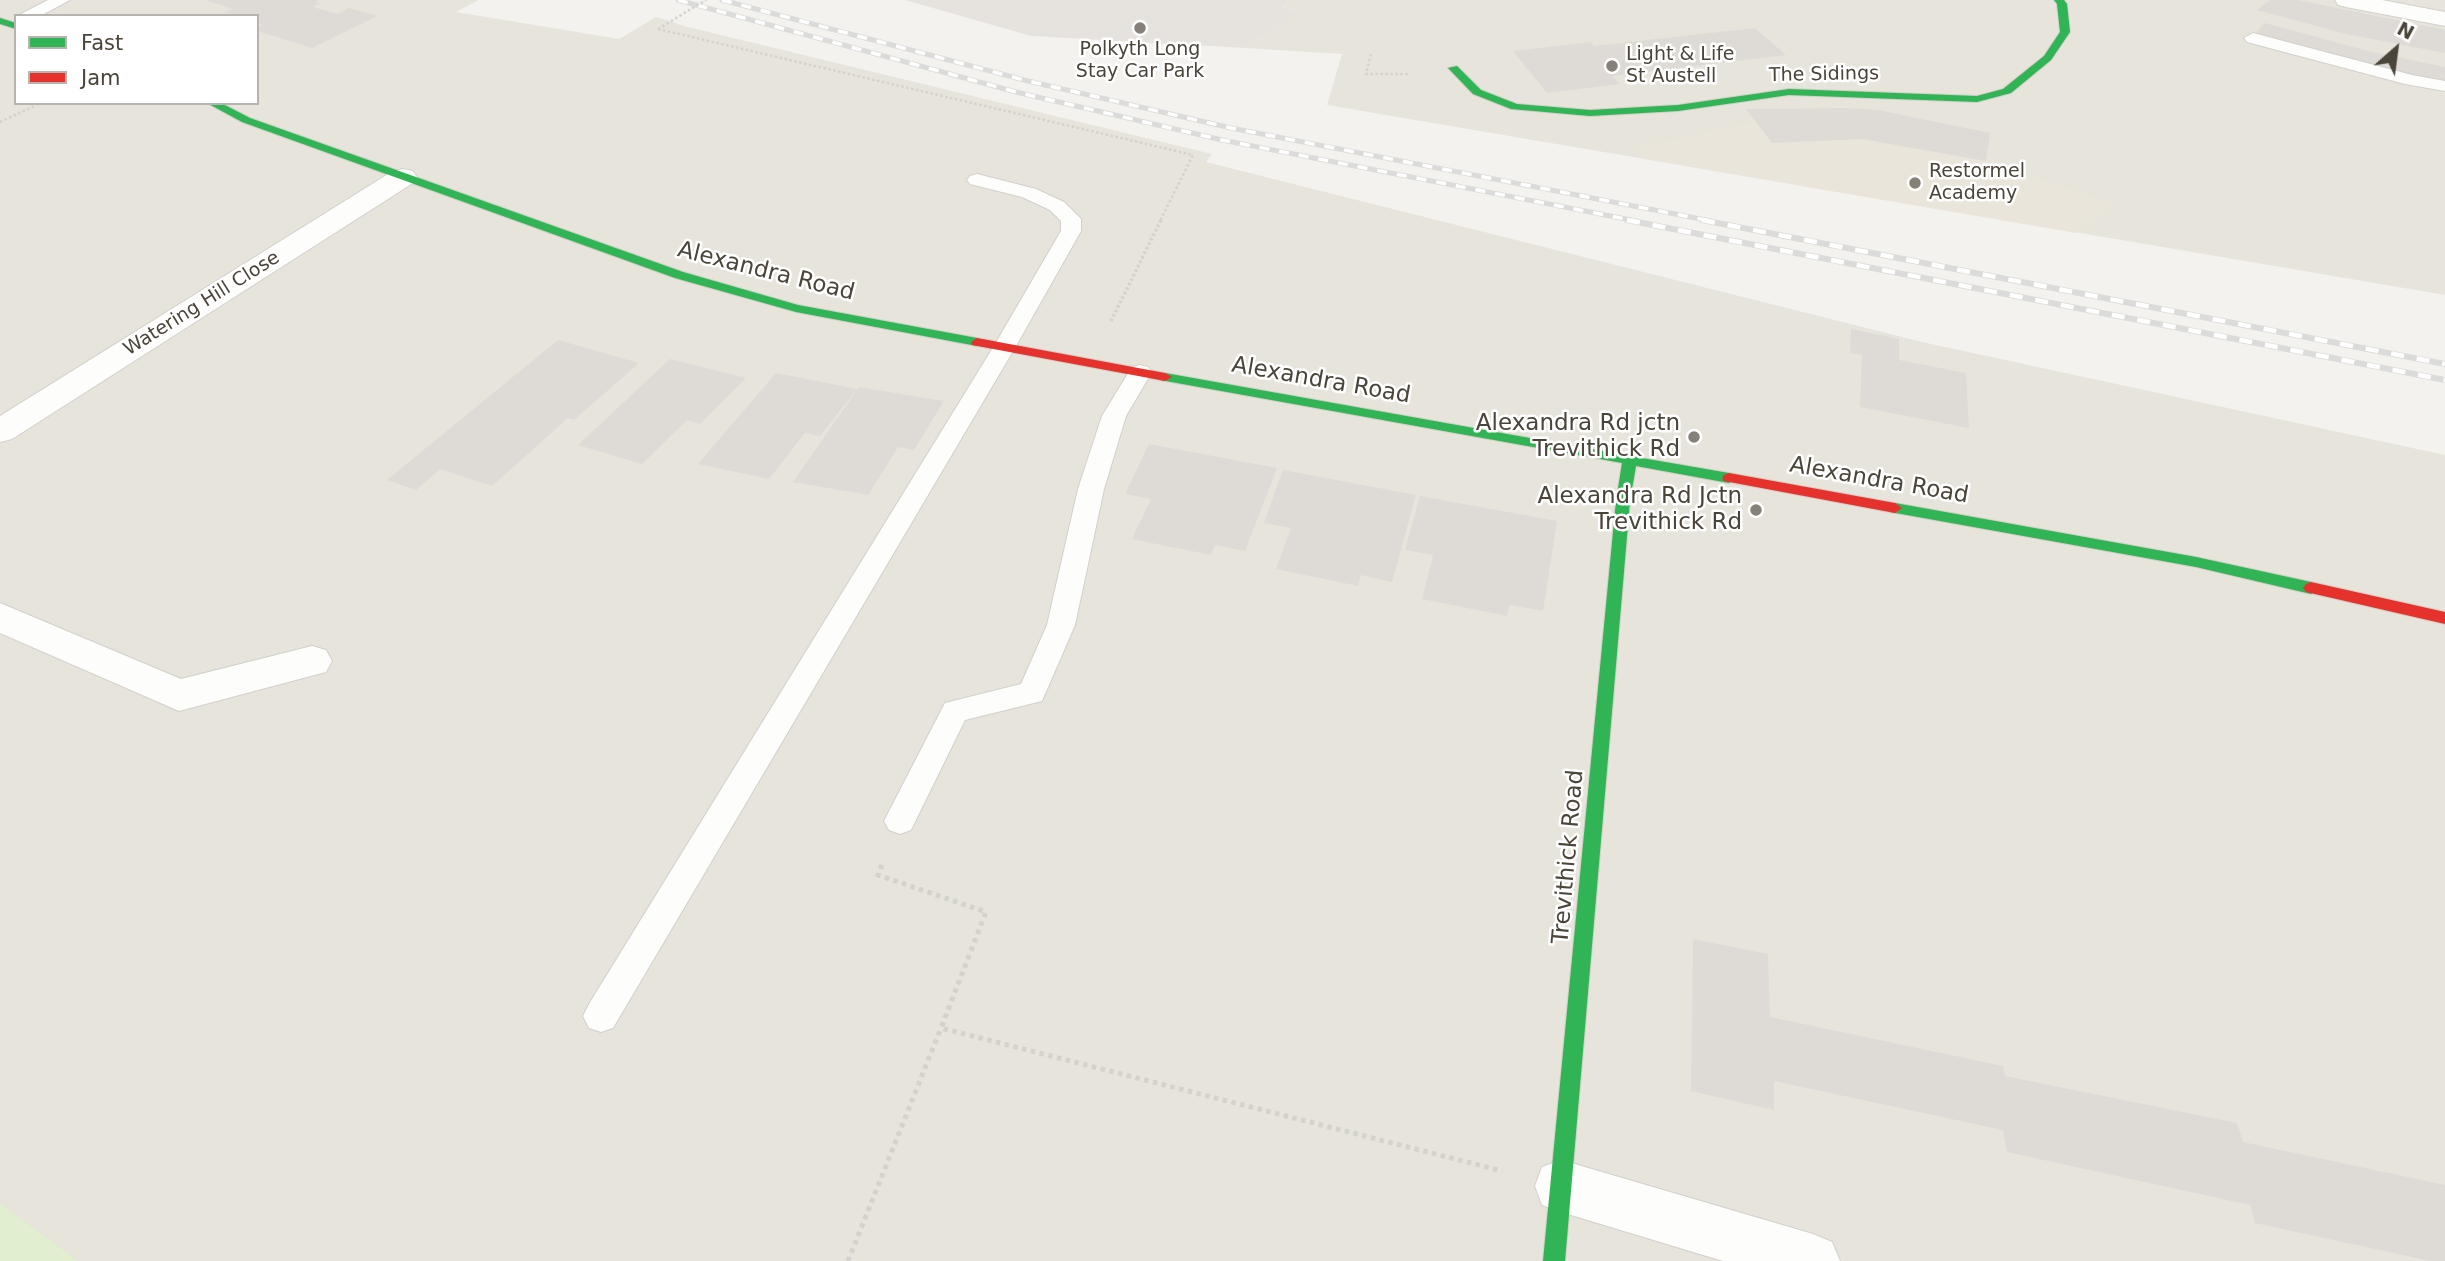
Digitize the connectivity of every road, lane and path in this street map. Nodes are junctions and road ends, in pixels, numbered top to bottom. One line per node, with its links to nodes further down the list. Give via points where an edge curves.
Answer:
1 (62, 0): 5 (lane)
2 (706, 0): 7 (path, bridge)
3 (2059, 0): 11 (street, The Sidings, via 2065,32 2048,58 2007,91 1977,99 1789,92 1678,108 1590,113 1516,107 1477,92)
4 (2346, 0): 6 (street)
5 (29, 14)
6 (2445, 19)
7 (658, 30)
8 (2253, 38): 12 (lane)
9 (1371, 54): 10 (path)
10 (1368, 62)
11 (1453, 68)
12 (2445, 86)
13 (37, 105): 15 (path)
14 (216, 105): 16 (street, Alexandra Road)
15 (0, 122)
16 (403, 177): 18 (street, Alexandra Road, via 584,243 796,308); 20 (street, Watering Hill Close)
17 (977, 180): 18 (lane, via 1029,193 1057,206 1071,219 1071,231)
18 (1005, 346): 19 (street, Alexandra Road); 26 (lane)
19 (1140, 372): 21 (street, Alexandra Road); 25 (lane, via 1114,416 1091,489 1061,625 1032,693 955,711)
20 (0, 431)
21 (1630, 458): 23 (street, Alexandra Road, via 2196,562); 28 (street, Trevithick Road)
22 (0, 617): 24 (street, via 179,695)
23 (2445, 618)
24 (312, 660)
25 (900, 821): 27 (path, via 878,875 986,912)
26 (601, 1016)
27 (941, 1028): 28 (path); 29 (path)
28 (1561, 1186): 30 (street, Trevithick Road); 31 (street)
29 (848, 1261)
30 (1555, 1261)
31 (1813, 1261)

